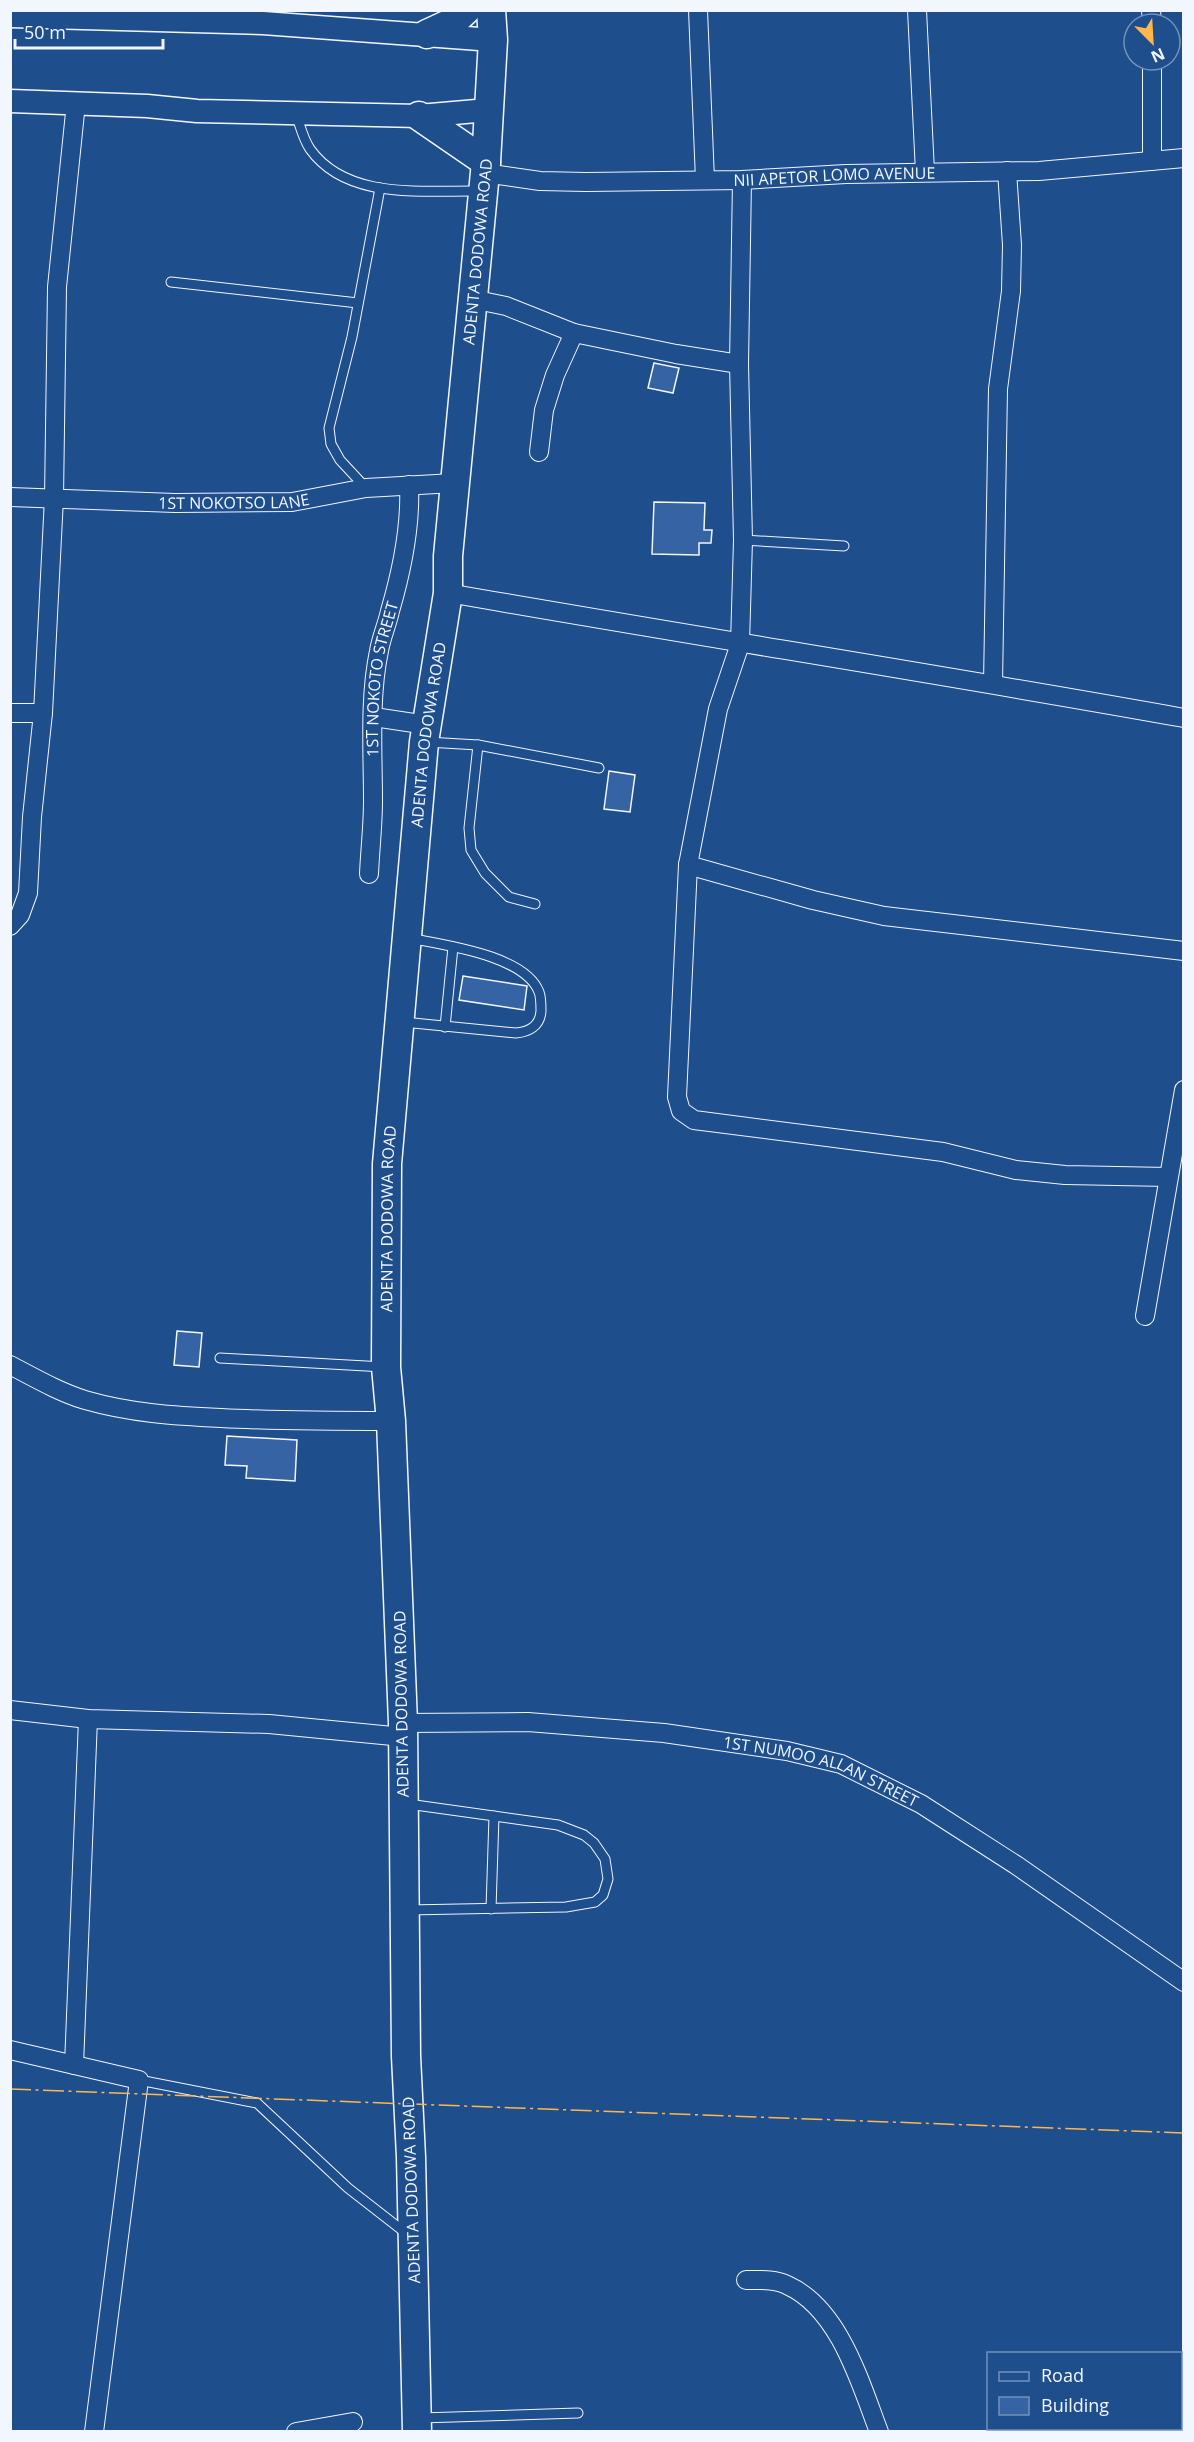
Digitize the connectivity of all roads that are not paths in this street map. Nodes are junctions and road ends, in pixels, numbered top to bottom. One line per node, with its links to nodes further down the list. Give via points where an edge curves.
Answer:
1 (466, 10): 7 (main road, via 453,22)
2 (491, 10): 8 (main road, ADENTA DODOWA ROAD)
3 (698, 10): 20 (street)
4 (917, 10): 18 (street)
5 (10, 16): 6 (street)
6 (203, 16): 7 (street)
7 (427, 34): 8 (street)
8 (493, 40): 12 (main road, ADENTA DODOWA ROAD)
9 (1152, 72): 16 (street)
10 (10, 101): 11 (street)
11 (76, 103): 13 (street); 33 (street, via 57,287)
12 (488, 110): 14 (street); 19 (main road, ADENTA DODOWA ROAD)
13 (295, 113): 14 (street); 22 (lane, via 309,148 335,174)
14 (419, 116): 19 (main road)
15 (1184, 158): 16 (street, NII APETOR LOMO AVENUE)
16 (1152, 161): 17 (street, NII APETOR LOMO AVENUE)
17 (1007, 171): 18 (street, NII APETOR LOMO AVENUE); 38 (street, via 1011,291 998,389 995,454)
18 (925, 172): 21 (street, NII APETOR LOMO AVENUE)
19 (484, 175): 20 (street, NII APETOR LOMO AVENUE, via 586,182); 22 (lane); 24 (main road, ADENTA DODOWA ROAD)
20 (705, 180): 21 (street, NII APETOR LOMO AVENUE)
21 (742, 180): 27 (street)
22 (380, 188): 25 (lane)
23 (171, 282): 25 (lane)
24 (472, 299): 26 (street, via 506,306); 29 (main road, ADENTA DODOWA ROAD)
25 (358, 303): 31 (lane, via 329,428 331,444 340,460)
26 (574, 333): 27 (street); 28 (street, via 544,410)
27 (739, 364): 34 (street)
28 (539, 452)
29 (454, 483): 30 (street, 1ST NOKOTSO LANE); 36 (main road, ADENTA DODOWA ROAD)
30 (408, 485): 31 (street, 1ST NOKOTSO LANE); 41 (street, 1ST NOKOTO STREET, via 407,535 378,651)
31 (366, 488): 33 (street, 1ST NOKOTSO LANE, via 291,502)
32 (10, 497): 33 (street, 1ST NOKOTSO LANE)
33 (54, 498): 40 (street)
34 (743, 540): 35 (lane); 37 (street)
35 (844, 546)
36 (448, 593): 37 (street); 43 (main road, ADENTA DODOWA ROAD)
37 (740, 644): 38 (street); 46 (street, via 718,709)
38 (993, 684): 42 (street)
39 (10, 713): 40 (street)
40 (44, 713): 49 (street, via 28,893 20,915)
41 (374, 717): 43 (street); 47 (street, 1ST NOKOTO STREET)
42 (1184, 718)
43 (426, 734): 44 (lane); 50 (main road, ADENTA DODOWA ROAD)
44 (478, 745): 45 (lane); 48 (lane, via 469,828 471,850 485,873 509,897)
45 (599, 768)
46 (688, 865): 52 (street, via 884,916); 56 (street, via 677,1097 681,1111 694,1120 943,1152 1016,1170)
47 (369, 874)
48 (535, 904)
49 (10, 926)
50 (406, 938): 51 (lane); 53 (main road, ADENTA DODOWA ROAD)
51 (453, 947): 54 (lane); 54 (lane, via 509,963 539,992 541,1012 538,1023 527,1032)
52 (1184, 951)
53 (400, 1022): 54 (lane); 60 (main road, ADENTA DODOWA ROAD, via 387,1164)
54 (445, 1027)
55 (1184, 1090): 56 (street)
56 (1168, 1177): 57 (street)
57 (1145, 1316)
58 (220, 1358): 60 (lane)
59 (10, 1365): 61 (street, via 84,1400 150,1413 288,1421)
60 (386, 1367): 61 (main road, ADENTA DODOWA ROAD)
61 (392, 1421): 64 (main road, ADENTA DODOWA ROAD)
62 (10, 1710): 63 (street, 1ST NUMOO ALLAN STREET)
63 (88, 1719): 64 (street, 1ST NUMOO ALLAN STREET); 71 (street)
64 (403, 1730): 65 (main road, ADENTA DODOWA ROAD); 69 (street, 1ST NUMOO ALLAN STREET, via 528,1722 664,1733 787,1751 841,1764 921,1804 997,1852)
65 (403, 1803): 66 (lane); 68 (main road, ADENTA DODOWA ROAD)
66 (494, 1816): 67 (lane); 67 (lane, via 558,1825 584,1835 605,1859 608,1879 603,1895 594,1902 566,1907)
67 (491, 1908): 68 (lane)
68 (404, 1910): 73 (main road, ADENTA DODOWA ROAD)
69 (1184, 1982)
70 (10, 2050): 71 (street)
71 (74, 2065): 72 (street)
72 (139, 2080): 73 (lane, via 257,2103 348,2188); 78 (street)
73 (413, 2239): 77 (main road, ADENTA DODOWA ROAD)
74 (746, 2280): 80 (street, via 786,2284 822,2310 860,2382)
75 (578, 2413): 77 (lane)
76 (353, 2422): 79 (street)
77 (417, 2425)
78 (94, 2432)
79 (296, 2432)
80 (879, 2432)

